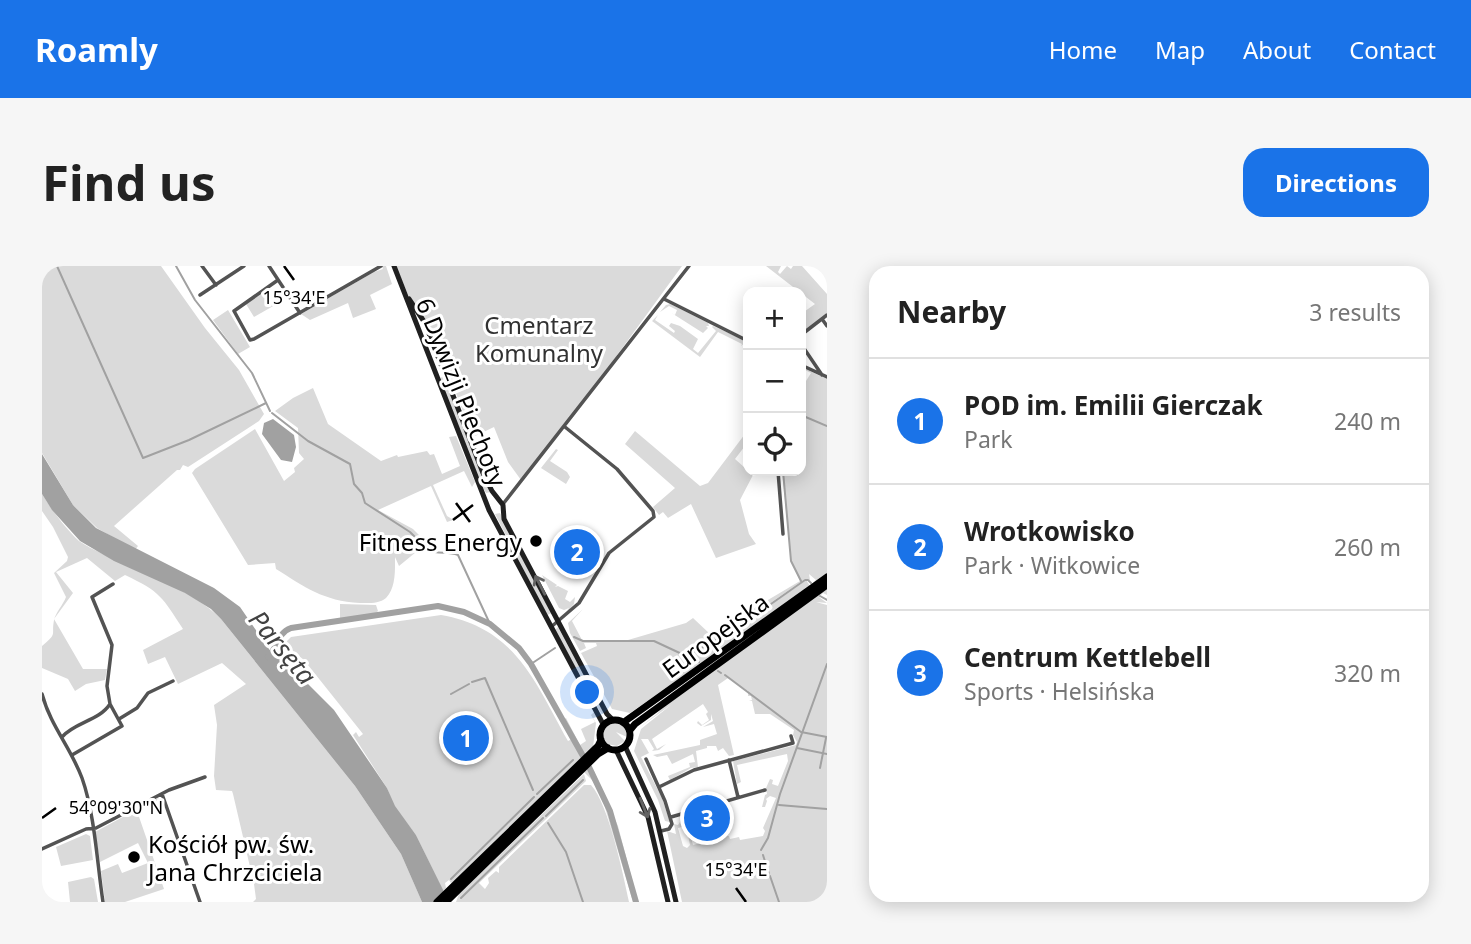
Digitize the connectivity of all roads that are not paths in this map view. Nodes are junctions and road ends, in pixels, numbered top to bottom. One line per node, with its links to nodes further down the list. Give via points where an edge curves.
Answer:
1 (202, 266): 9 (street)
2 (244, 266): 9 (street)
3 (276, 266): 7 (street)
4 (381, 266): 13 (street)
5 (394, 266): 10 (street, 6 Dywizji Piechoty)
6 (689, 266): 12 (street)
7 (270, 268): 8 (street)
8 (278, 280): 13 (street); 13 (street, via 234,309 251,340)
9 (216, 285): 11 (street)
10 (404, 291): 15 (street, 6 Dywizji Piechoty); 17 (street, 6 Dywizji Piechoty)
11 (200, 295)
12 (664, 299): 20 (street); 24 (street)
13 (300, 313)
14 (827, 315): 16 (street)
15 (423, 319): 17 (street); 26 (street, 6 Dywizji Piechoty, via 472,447)
16 (822, 319): 18 (street); 19 (street)
17 (416, 322): 27 (street, 6 Dywizji Piechoty)
18 (827, 326)
19 (806, 331)
20 (743, 338)
21 (805, 350): 23 (street)
22 (806, 367): 23 (street)
23 (824, 376)
24 (565, 426): 26 (street); 32 (street, via 617,469 654,514 609,553 579,603)
25 (778, 476): 28 (street)
26 (501, 505): 27 (street, 6 Dywizji Piechoty, via 498,513); 27 (street, 6 Dywizji Piechoty, via 492,501); 32 (street, 6 Dywizji Piechoty, one-way to 26, via 505,521)
27 (490, 509): 33 (street, 6 Dywizji Piechoty)
28 (783, 534)
29 (827, 577): 39 (main road, Europejska)
30 (113, 584): 36 (street, via 92,598 112,645 107,681)
31 (827, 585): 41 (main road, Europejska)
32 (559, 622): 33 (street); 38 (street, 6 Dywizji Piechoty)
33 (551, 627): 40 (street, 6 Dywizji Piechoty)
34 (173, 681): 37 (street, via 148,693 137,708)
35 (42, 694): 43 (street, via 50,720)
36 (110, 704): 37 (street); 43 (street)
37 (119, 719): 47 (street, via 119,729)
38 (612, 719): 39 (main road); 40 (main road)
39 (624, 722): 41 (main road)
40 (603, 724): 44 (main road)
41 (630, 730): 45 (main road)
42 (791, 736): 49 (street, via 793,743)
43 (62, 737): 47 (street)
44 (601, 740): 46 (main road); 61 (main road)
45 (625, 747): 46 (main road); 57 (street)
46 (612, 749): 60 (street, one-way to 60, via 645,808); 61 (main road, via 600,753)
47 (72, 755): 56 (street, via 85,787)
48 (646, 759): 51 (street)
49 (729, 760): 51 (street); 54 (street)
50 (205, 777): 53 (street)
51 (659, 787): 55 (street)
52 (765, 790): 54 (street)
53 (162, 794): 56 (street); 63 (street)
54 (738, 797): 55 (street)
55 (671, 817): 57 (street, via 671,827)
56 (92, 829): 58 (street); 62 (street)
57 (660, 831): 59 (street)
58 (42, 849)
59 (667, 862): 60 (street); 67 (street)
60 (659, 863): 66 (street)
61 (454, 890): 64 (main road); 65 (main road)
62 (103, 902)
63 (200, 902)
64 (437, 902)
65 (446, 902)
66 (668, 902)
67 (676, 902)

